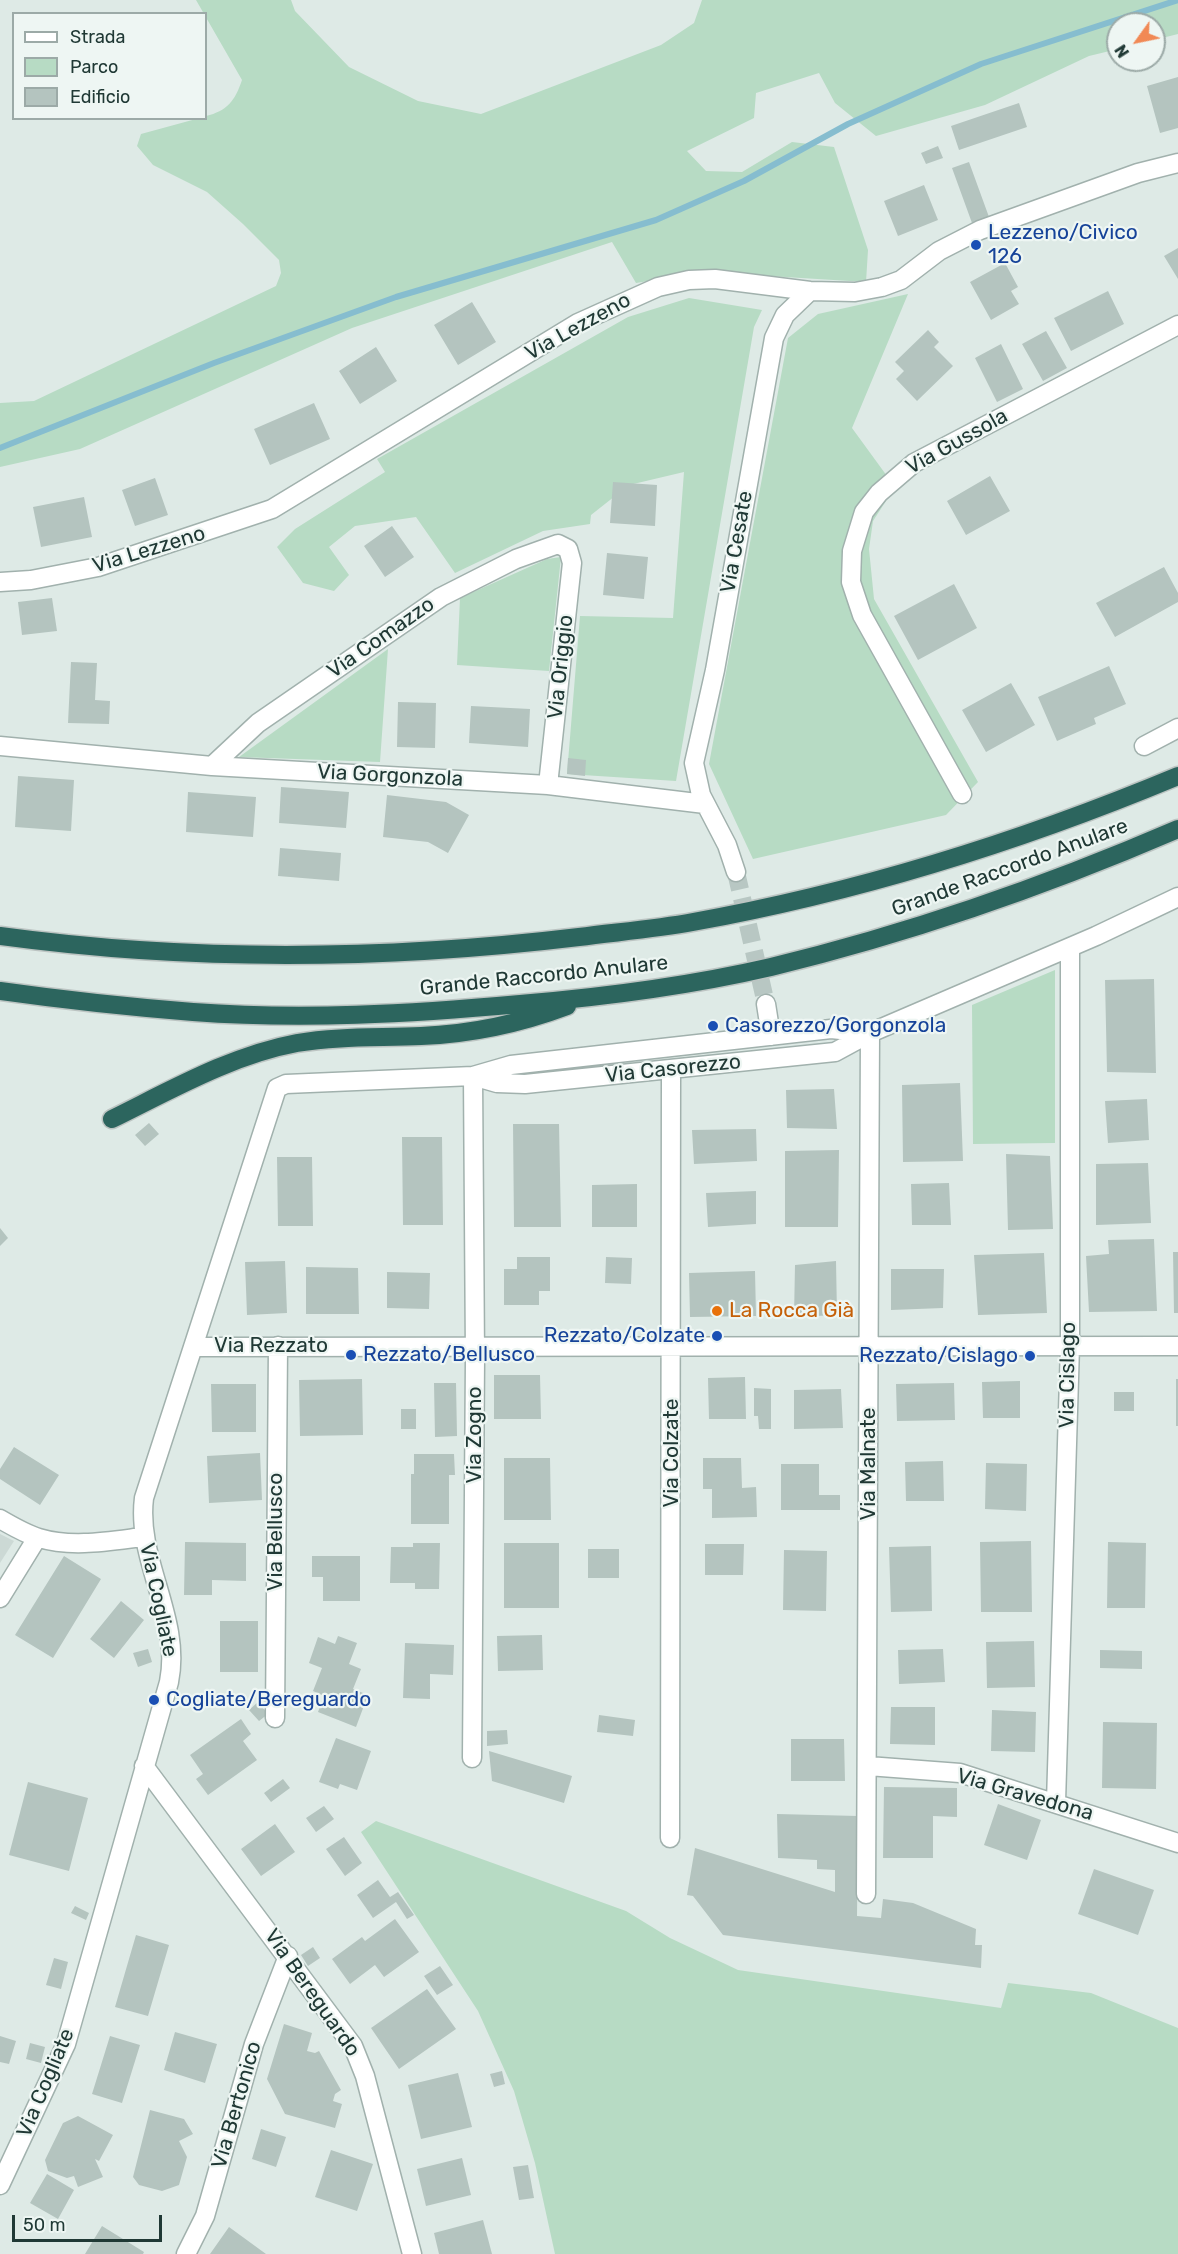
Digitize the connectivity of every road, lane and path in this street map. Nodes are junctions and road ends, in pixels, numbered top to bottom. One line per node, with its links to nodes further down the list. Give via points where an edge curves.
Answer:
1 (1178, 163): 2 (street, Via Lezzeno, via 1138,173 980,230 947,246 888,285 855,292)
2 (810, 291): 5 (street, Via Lezzeno, via 721,279 689,280 658,287 578,323 272,509 98,567); 13 (street, Via Cesate, via 784,315 774,338 715,670 694,763)
3 (1178, 325): 12 (street, Via Gussola, via 914,463 890,482 864,512 850,557 854,597)
4 (568, 549): 9 (street, Via Comazzo, via 558,544 544,548 461,584 258,723); 11 (street, Via Origgio, via 572,562)
5 (0, 582)
6 (1178, 728): 7 (street)
7 (1144, 746)
8 (0, 747): 9 (street, Via Gorgonzola)
9 (212, 766): 11 (street, Via Gorgonzola)
10 (1178, 776): 17 (highway, Grande Raccordo Anulare, via 1042,828 914,870 691,922 477,947 315,955 121,948)
11 (548, 785): 13 (street, Via Gorgonzola)
12 (962, 794)
13 (705, 804): 15 (street, via 727,845)
14 (1178, 829): 20 (highway, Grande Raccordo Anulare, via 1058,879 934,923 769,967)
15 (736, 872)
16 (1178, 897): 18 (street, Via Casorezzo)
17 (0, 936)
18 (1070, 948): 22 (street, Via Casorezzo); 31 (street, Via Cislago)
19 (0, 991): 20 (highway, Grande Raccordo Anulare, via 195,1012 276,1015 412,1013)
20 (588, 998): 27 (highway, via 519,1023 490,1029 311,1041 272,1048)
21 (766, 1004): 23 (street)
22 (870, 1033): 23 (street, Via Casorezzo, via 831,1029); 24 (street, Via Casorezzo, via 829,1053); 34 (street, Via Malnate)
23 (771, 1035): 25 (street, Via Casorezzo, via 501,1066)
24 (671, 1069): 25 (street, Via Casorezzo, via 525,1084 497,1083); 28 (street, Via Colzate)
25 (473, 1076): 26 (street, Via Casorezzo); 30 (street, Via Zogno)
26 (286, 1084): 33 (street, Via Cogliate, via 275,1092)
27 (112, 1119)
28 (672, 1344): 30 (street, Via Rezzato); 34 (street, Via Rezzato); 44 (street, Via Colzate)
29 (278, 1346): 30 (street, Via Rezzato); 33 (street, Via Rezzato); 39 (street, Via Bellusco)
30 (473, 1346): 40 (street, Via Zogno)
31 (1070, 1346): 32 (street, Via Rezzato); 34 (street, Via Rezzato); 43 (street, Via Cislago)
32 (1178, 1346)
33 (193, 1347): 36 (street, Via Cogliate, via 147,1486 142,1509)
34 (869, 1347): 42 (street, Via Malnate)
35 (0, 1519): 37 (street)
36 (143, 1537): 37 (street, via 86,1542); 41 (street, Via Cogliate, via 173,1655)
37 (37, 1538): 38 (street)
38 (0, 1598)
39 (276, 1718)
40 (472, 1758)
41 (144, 1766): 47 (street, Via Bereguardo); 48 (street, Via Cogliate, via 66,2044)
42 (868, 1766): 43 (street, Via Gravedona, via 960,1773); 46 (street, Via Malnate)
43 (1056, 1802): 45 (street, Via Gravedona)
44 (670, 1838)
45 (1178, 1843)
46 (866, 1894)
47 (288, 1956): 49 (street, Via Bertonico, via 254,2044 205,2216); 50 (street, Via Bereguardo, via 350,2040 359,2059)
48 (0, 2186)
49 (186, 2254)
50 (412, 2254)

